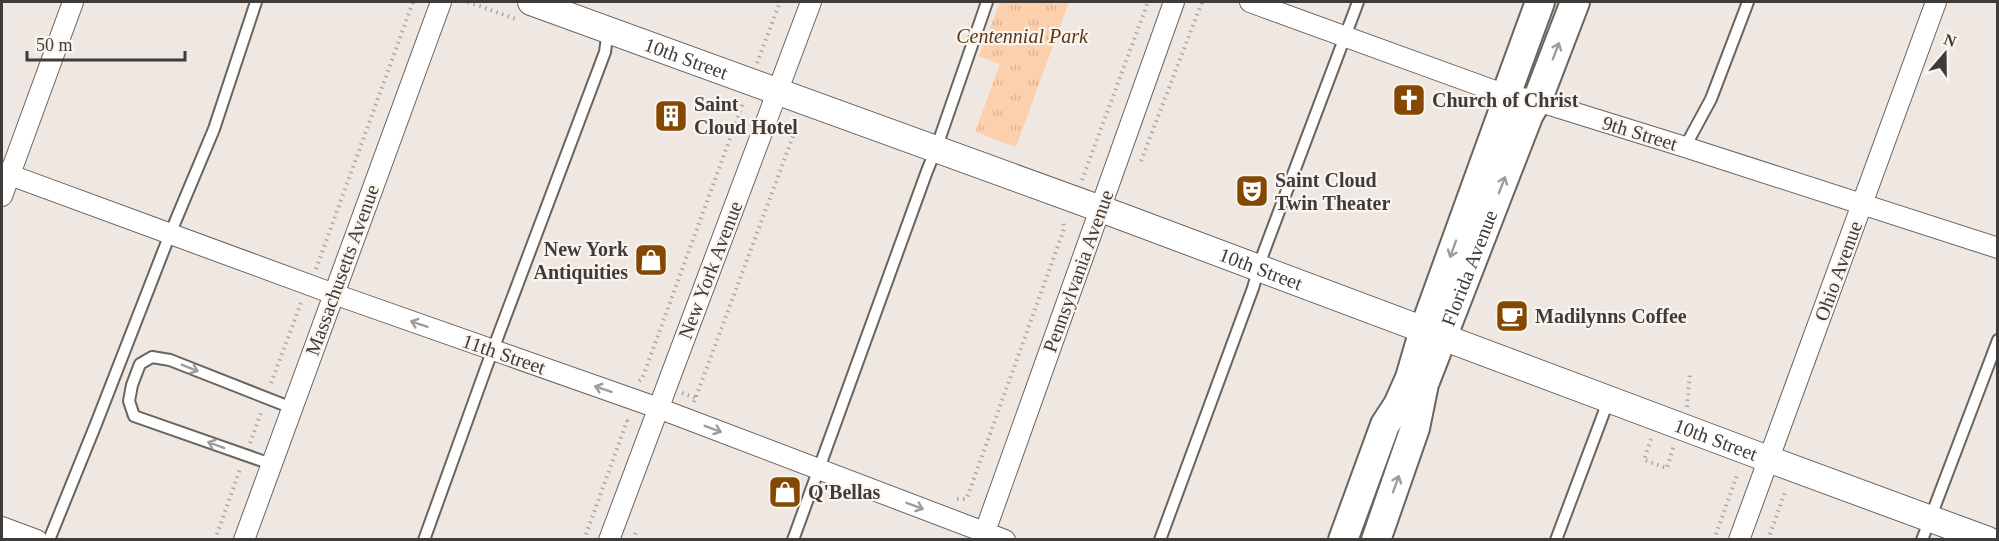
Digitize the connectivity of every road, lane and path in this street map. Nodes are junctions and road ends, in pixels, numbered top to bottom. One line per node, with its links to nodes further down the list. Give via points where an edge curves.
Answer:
1 (73, 2): 24 (street)
2 (256, 2): 28 (lane, via 214,129)
3 (441, 2): 31 (street, Massachusetts Avenue)
4 (531, 2): 15 (street, 10th Street)
5 (811, 2): 17 (street, New York Avenue)
6 (987, 2): 22 (lane)
7 (1174, 2): 27 (street, Pennsylvania Avenue)
8 (1202, 2): 23 (path)
9 (1250, 2): 16 (street, 9th Street)
10 (1358, 2): 16 (lane)
11 (1540, 2): 18 (main road, Florida Avenue)
12 (1575, 2): 19 (main road, Florida Avenue, one-way to 12)
13 (1748, 2): 21 (lane, via 1711,99)
14 (1936, 2): 26 (street, Ohio Avenue)
15 (608, 30): 17 (street, 10th Street); 34 (lane, via 605,52)
16 (1344, 36): 18 (street, 9th Street); 30 (lane)
17 (777, 91): 22 (street, 10th Street); 38 (street, New York Avenue)
18 (1506, 94): 19 (street, 9th Street); 32 (main road, Florida Avenue, one-way to 32)
19 (1537, 101): 21 (street, 9th Street); 32 (main road, Florida Avenue, one-way to 19)
20 (742, 103): 35 (path, via 642,379)
21 (1685, 147): 26 (street, 9th Street)
22 (936, 149): 27 (street, 10th Street); 43 (lane)
23 (1141, 162)
24 (5, 173): 25 (street); 28 (street, 11th Street)
25 (2, 196)
26 (1862, 205): 29 (street, 9th Street); 40 (street, Ohio Avenue)
27 (1100, 209): 30 (street, 10th Street); 48 (street, Pennsylvania Avenue)
28 (170, 234): 31 (street, 11th Street); 50 (lane)
29 (1998, 248)
30 (1259, 268): 32 (street, 10th Street); 58 (lane)
31 (334, 294): 34 (street, 11th Street, one-way to 31); 37 (street, Massachusetts Avenue)
32 (1433, 333): 36 (street, 10th Street); 59 (main road, Florida Avenue, via 1385,425); 60 (main road, Florida Avenue, one-way to 32, via 1415,428)
33 (1998, 340): 47 (lane)
34 (493, 350): 38 (street, 11th Street, one-way to 34); 52 (lane)
35 (636, 382)
36 (1609, 399): 40 (street, 10th Street); 61 (lane)
37 (292, 408): 41 (street, Massachusetts Avenue); 41 (lane, one-way to 37, via 134,416 129,401 132,385 140,364 152,357 170,360)
38 (658, 408): 43 (street, 11th Street, one-way to 43, via 691,412); 54 (street, New York Avenue)
39 (621, 418): 53 (path, via 627,421)
40 (1768, 459): 47 (street, 10th Street); 63 (street, Ohio Avenue)
41 (272, 464): 51 (street, Massachusetts Avenue)
42 (1740, 468): 62 (path)
43 (819, 470): 48 (street, 11th Street, one-way to 48); 56 (lane)
44 (1787, 486): 64 (path)
45 (641, 518): 55 (path)
46 (2, 527): 49 (street)
47 (1927, 529): 65 (street, 10th Street)
48 (983, 536): 57 (street, 11th Street)
49 (37, 540)
50 (49, 540)
51 (244, 540)
52 (424, 540)
53 (584, 540)
54 (609, 540)
55 (633, 540)
56 (793, 540)
57 (1005, 540)
58 (1160, 540)
59 (1343, 540)
60 (1376, 540)
61 (1557, 540)
62 (1714, 540)
63 (1739, 540)
64 (1768, 540)
65 (1988, 540)

